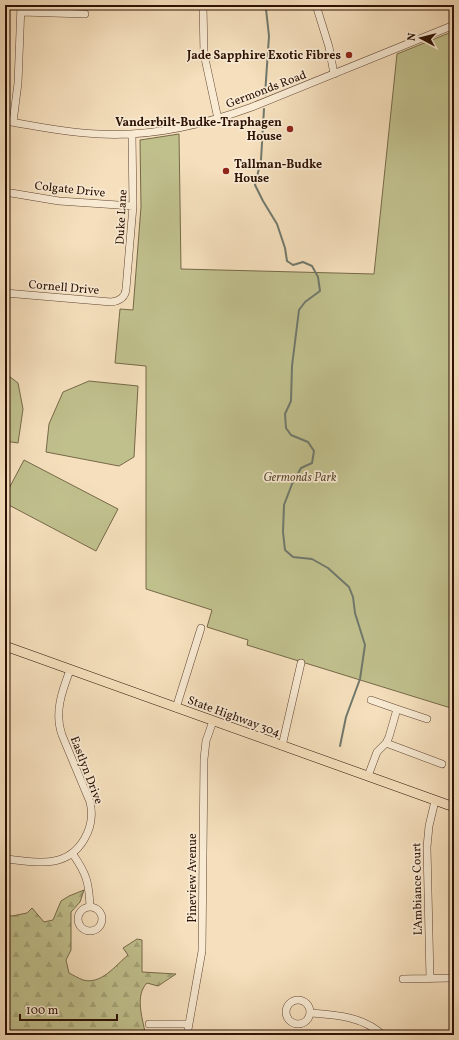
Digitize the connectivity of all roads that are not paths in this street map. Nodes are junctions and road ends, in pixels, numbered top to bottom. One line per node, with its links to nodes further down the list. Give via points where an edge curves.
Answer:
1 (203, 5): 7 (street, via 203,48)
2 (316, 5): 6 (street)
3 (21, 9): 4 (street); 9 (street, via 18,83)
4 (86, 14)
5 (454, 25): 6 (street, Germonds Road)
6 (334, 74): 7 (street, Germonds Road, via 252,108)
7 (218, 119): 10 (street, Germonds Road)
8 (5, 121): 9 (street, Germonds Road)
9 (13, 122): 10 (street, Germonds Road, via 83,133)
10 (132, 134): 12 (street, Duke Lane)
11 (5, 192): 12 (street, Colgate Drive, via 59,201)
12 (133, 206): 14 (street, Duke Lane, via 126,289 125,295)
13 (5, 293): 14 (street, Cornell Drive, via 111,302)
14 (121, 298)
15 (201, 628): 20 (street)
16 (5, 646): 18 (main road, State Highway 304)
17 (301, 663): 25 (street)
18 (70, 670): 20 (main road, State Highway 304); 30 (street, Eastlyn Drive, via 60,703 58,723 88,796 92,813 88,834)
19 (371, 700): 21 (street)
20 (176, 708): 23 (main road, State Highway 304)
21 (397, 709): 22 (street); 24 (street)
22 (427, 719)
23 (213, 721): 25 (main road, State Highway 304); 38 (street, Pineview Avenue, via 204,759 202,958)
24 (386, 743): 26 (street); 27 (street, via 377,752)
25 (282, 746): 27 (main road, State Highway 304)
26 (442, 764)
27 (368, 776): 28 (main road, State Highway 304)
28 (435, 801): 29 (main road, State Highway 304); 33 (street, L'Ambiance Court, via 428,836)
29 (454, 807)
30 (72, 853): 31 (street, Eastlyn Drive, via 52,861); 32 (street, via 86,876)
31 (5, 859)
32 (90, 907)
33 (430, 978): 34 (street); 35 (street)
34 (450, 978)
35 (403, 979)
36 (310, 1013): 40 (street, via 355,1018)
37 (149, 1024): 38 (street)
38 (189, 1024): 39 (street, Pineview Avenue)
39 (187, 1035)
40 (383, 1035)

